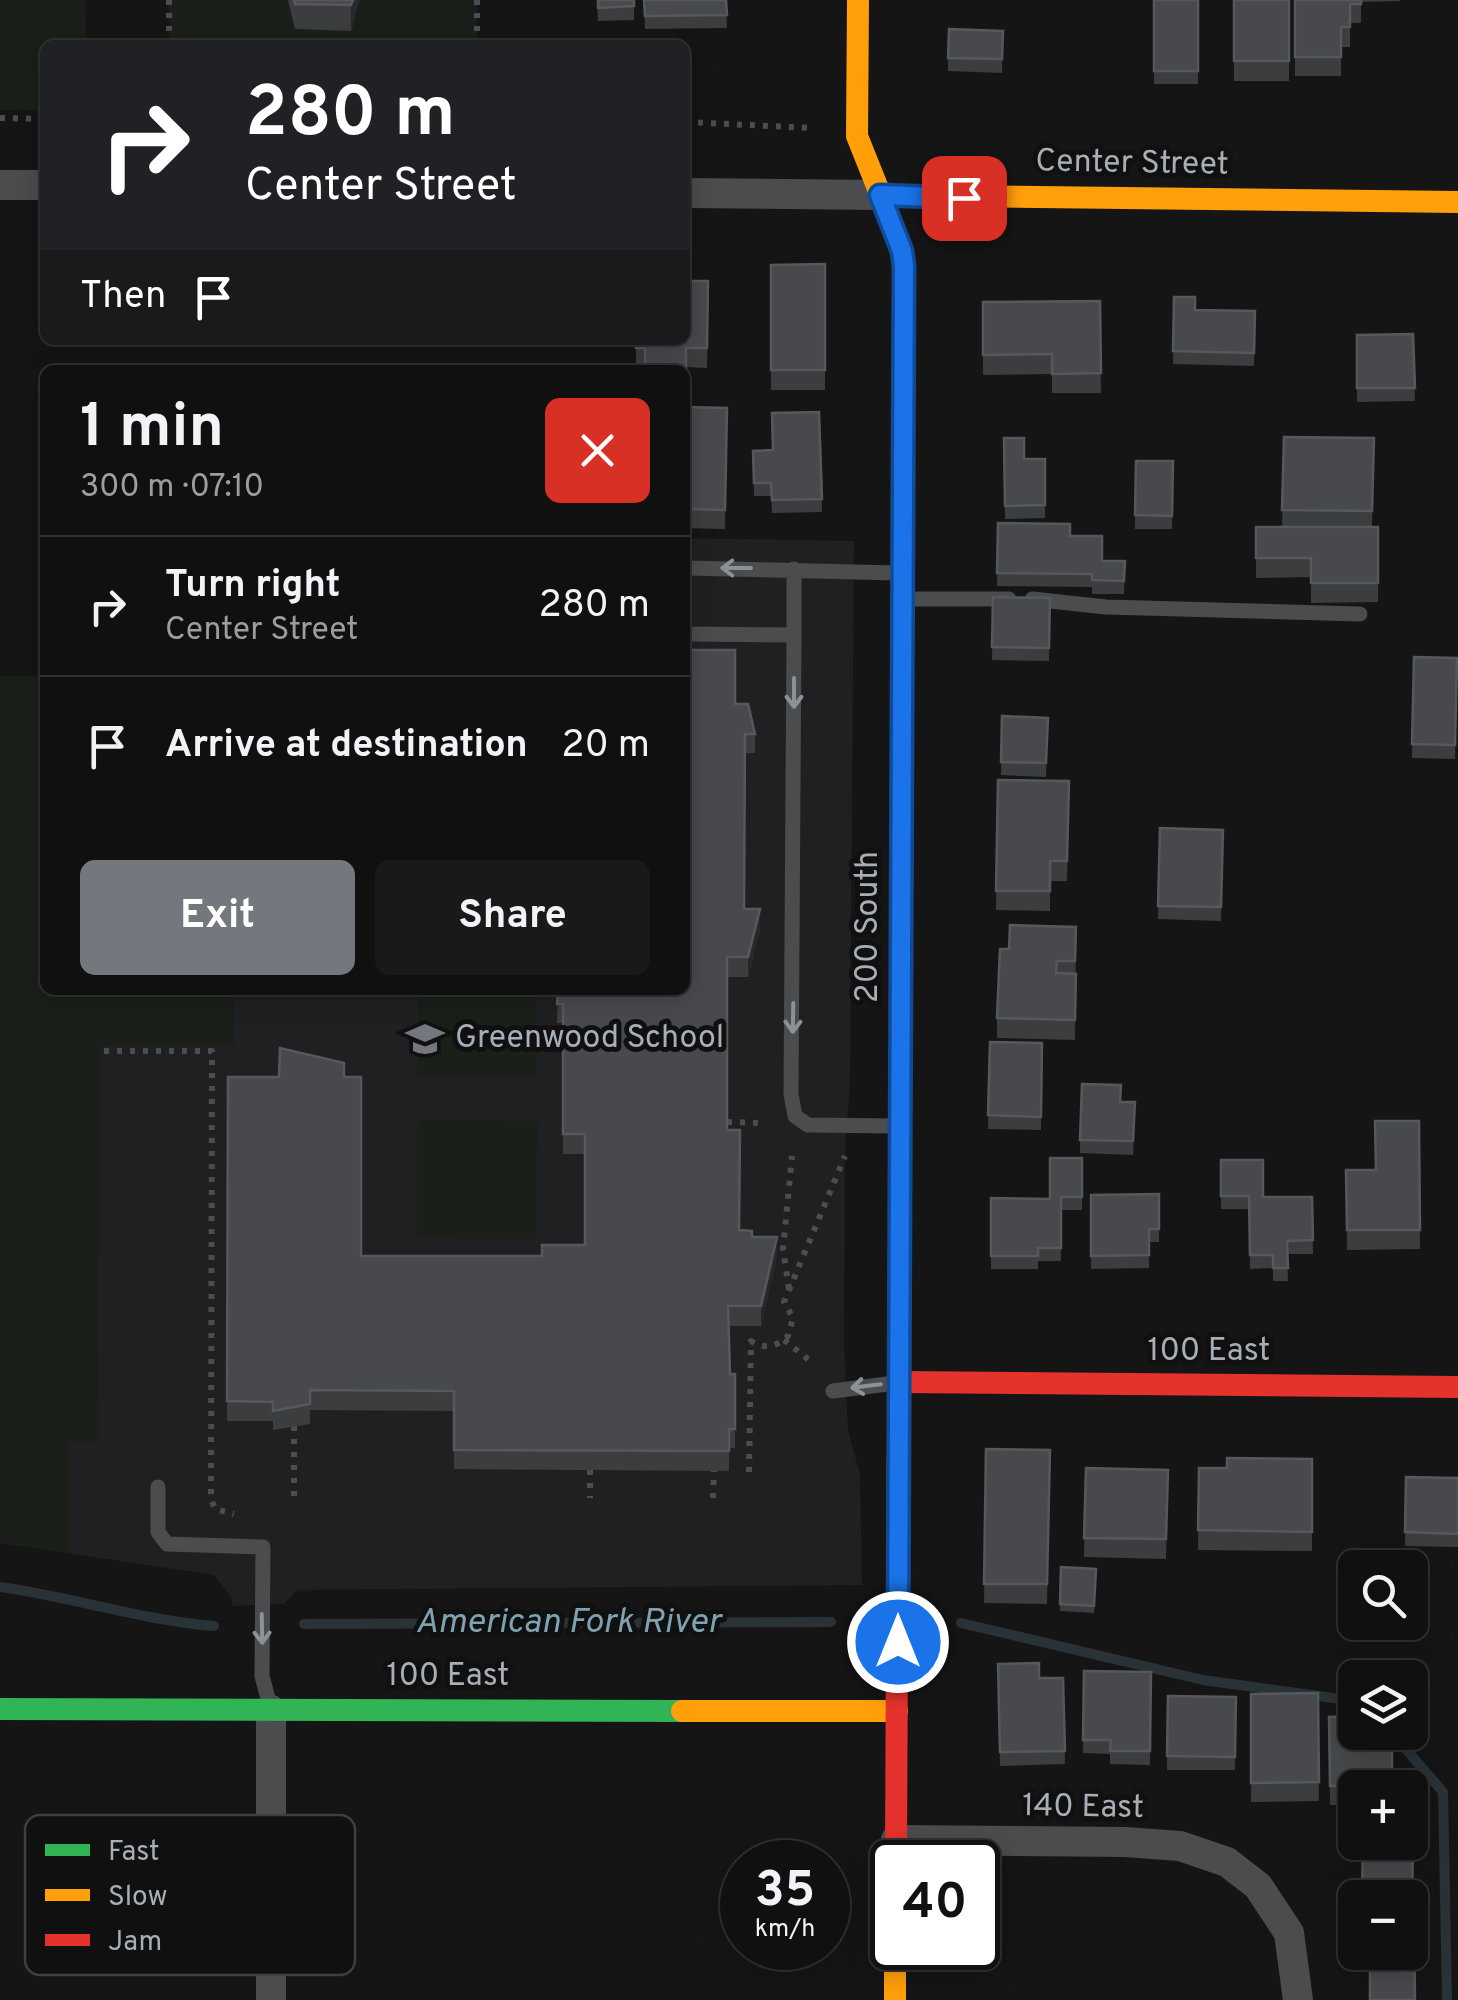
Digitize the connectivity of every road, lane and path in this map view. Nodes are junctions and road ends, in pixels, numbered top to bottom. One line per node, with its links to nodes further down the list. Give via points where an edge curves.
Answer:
1 (169, 0): 4 (path)
2 (476, 0): 5 (path)
3 (858, 0): 13 (street, 200 South, via 857,136)
4 (169, 40)
5 (477, 40)
6 (0, 118): 7 (path)
7 (40, 119)
8 (690, 122): 9 (path)
9 (810, 128)
10 (0, 185): 11 (street)
11 (40, 186)
12 (690, 192): 13 (street, Center Street)
13 (880, 195): 14 (street, Center Street); 17 (street, 200 South, via 904,266)
14 (1458, 202)
15 (690, 568): 16 (lane, one-way to 15)
16 (794, 569): 17 (lane); 21 (lane)
17 (903, 574): 18 (street, 200 South)
18 (903, 599): 19 (lane); 25 (street, 200 South)
19 (1360, 614)
20 (690, 634): 21 (lane)
21 (794, 634): 25 (lane, one-way to 25, via 795,1116 808,1125)
22 (104, 1051): 42 (path, via 212,1051 210,1500 214,1509)
23 (726, 1122): 24 (path)
24 (762, 1123)
25 (901, 1126): 31 (street, 200 South)
26 (792, 1156): 28 (path, via 782,1249)
27 (845, 1156): 28 (path)
28 (789, 1290): 29 (path, via 784,1302 793,1318)
29 (784, 1340): 30 (path); 37 (path, via 773,1347 751,1341)
30 (809, 1360)
31 (898, 1382): 32 (street, 100 East); 33 (lane, one-way to 33); 45 (street, 200 South)
32 (1458, 1387)
33 (833, 1391)
34 (294, 1426): 39 (path)
35 (590, 1470): 40 (path)
36 (714, 1471): 41 (path)
37 (749, 1472)
38 (158, 1487): 44 (lane, one-way to 44, via 158,1532 167,1544 263,1547 262,1676)
39 (294, 1497)
40 (590, 1498)
41 (713, 1498)
42 (234, 1514)
43 (0, 1709): 44 (street, 100 East)
44 (271, 1710): 45 (street, 100 East); 46 (street)
45 (897, 1711): 47 (street, 200 South)
46 (271, 1815)
47 (896, 1840)
48 (1000, 1847): 53 (street, 140 East, via 1125,1842 1180,1846 1227,1862 1258,1886 1289,1933)
49 (895, 1970): 52 (street)
50 (270, 1975): 51 (street)
51 (270, 2000)
52 (895, 2000)
53 (1298, 2000)

